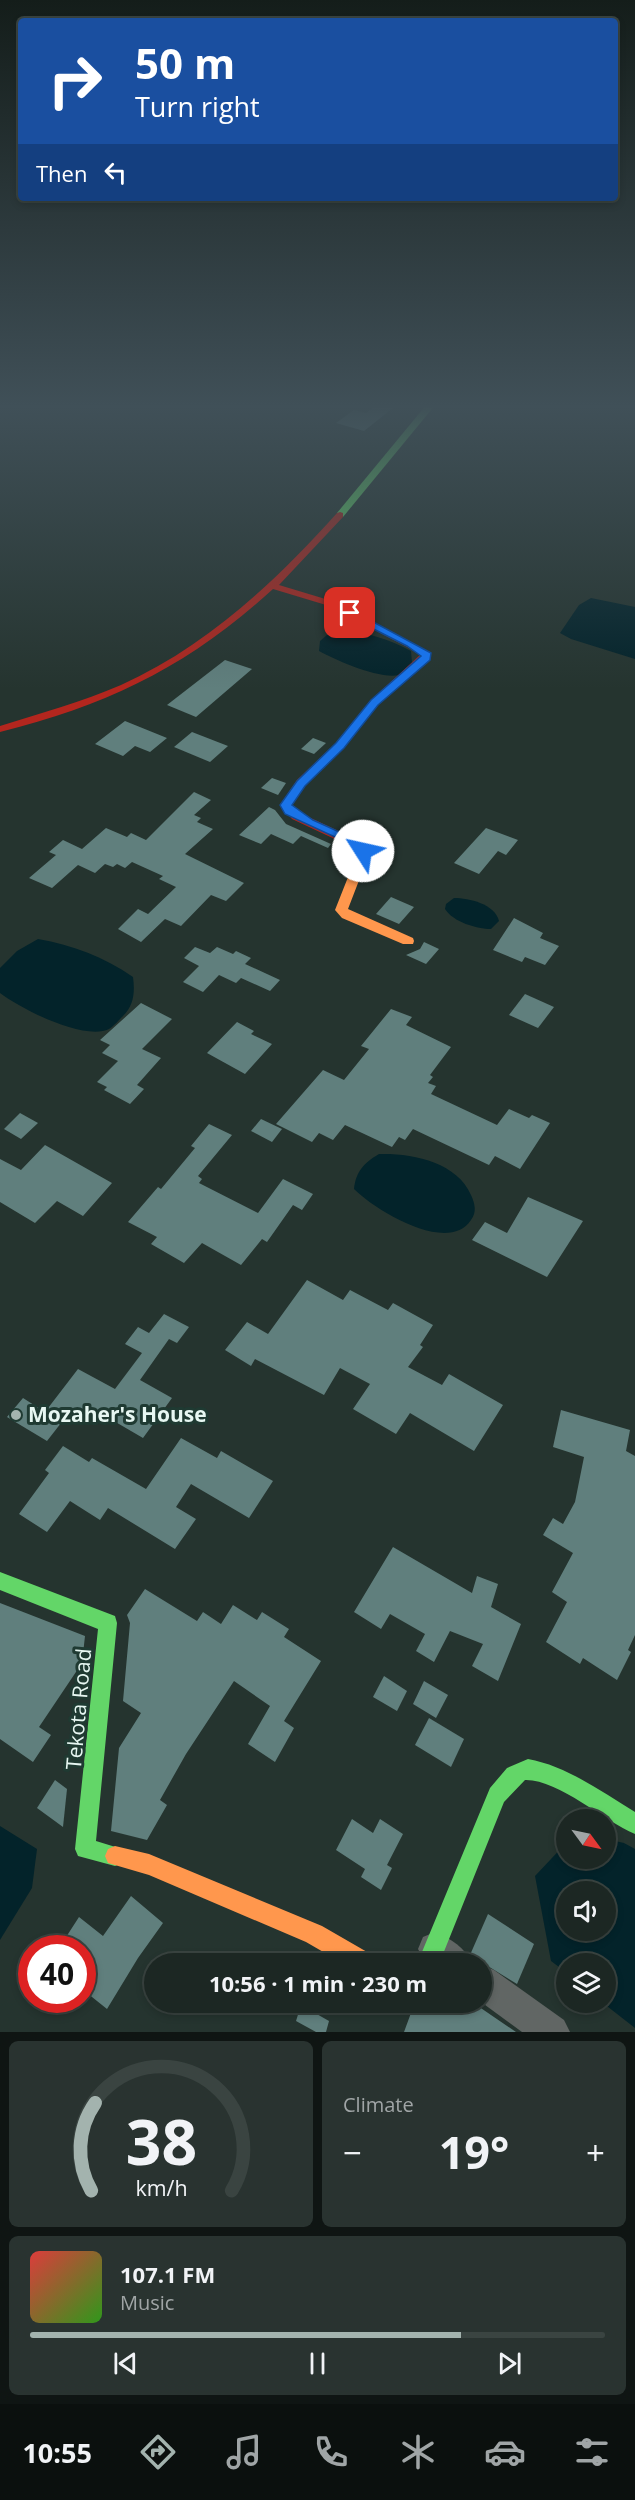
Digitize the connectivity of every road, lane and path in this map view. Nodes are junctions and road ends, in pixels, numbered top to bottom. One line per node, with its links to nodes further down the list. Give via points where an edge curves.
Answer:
1 (353, 499): 2 (street, via 313,546)
2 (270, 585): 3 (street, via 216,634 143,679); 4 (street, via 329,603 426,653 418,665 374,703 340,745 301,783 286,805 303,819 361,846 362,857 341,910)
3 (0, 729)
4 (408, 941)
5 (0, 1581): 7 (street, Tekota Road, via 108,1623 85,1849 149,1865 314,1934)
6 (635, 1824): 8 (street, via 563,1782 528,1769 516,1773 497,1795)
7 (347, 1953)
8 (442, 1953)
9 (492, 1989): 10 (street)
10 (552, 2032)

